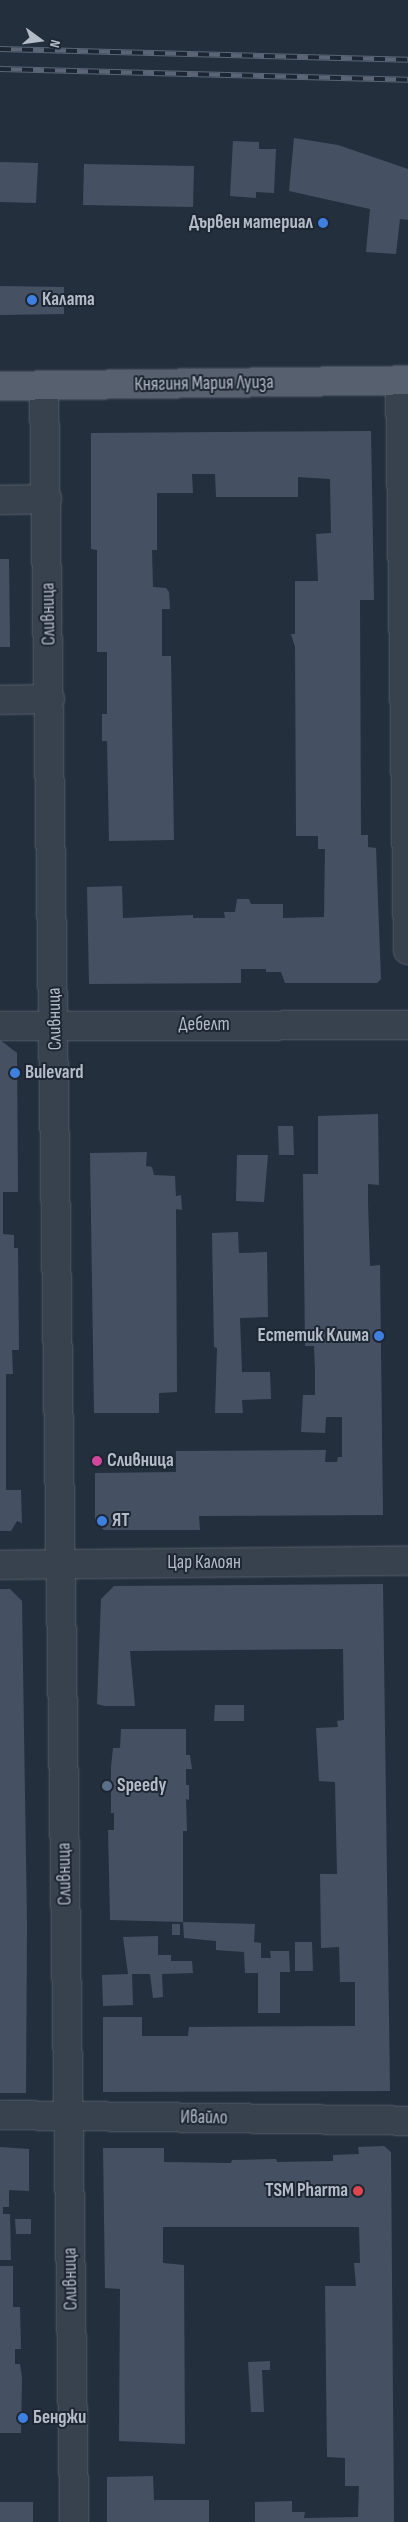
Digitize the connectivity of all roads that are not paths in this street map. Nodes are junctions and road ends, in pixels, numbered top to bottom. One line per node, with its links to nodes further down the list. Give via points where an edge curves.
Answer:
1 (404, 380): 3 (main road, Княгиня Мария Луиза); 8 (street)
2 (0, 386): 3 (main road, Княгиня Мария Луиза)
3 (44, 387): 4 (street, Сливница)
4 (47, 498): 5 (street); 6 (street, Сливница)
5 (0, 500)
6 (50, 699): 7 (street); 11 (street, Сливница)
7 (0, 700)
8 (408, 950)
9 (408, 1025): 11 (street, Дебелт)
10 (0, 1026): 11 (street, Дебелт)
11 (56, 1026): 13 (street, Сливница)
12 (408, 1561): 13 (street, Цар Калоян)
13 (59, 1564): 14 (street, Цар Калоян); 16 (street, Сливница)
14 (0, 1565)
15 (0, 2115): 16 (street, Ивайло)
16 (69, 2115): 17 (street, Ивайло); 18 (street, Сливница)
17 (408, 2121)
18 (74, 2522)

